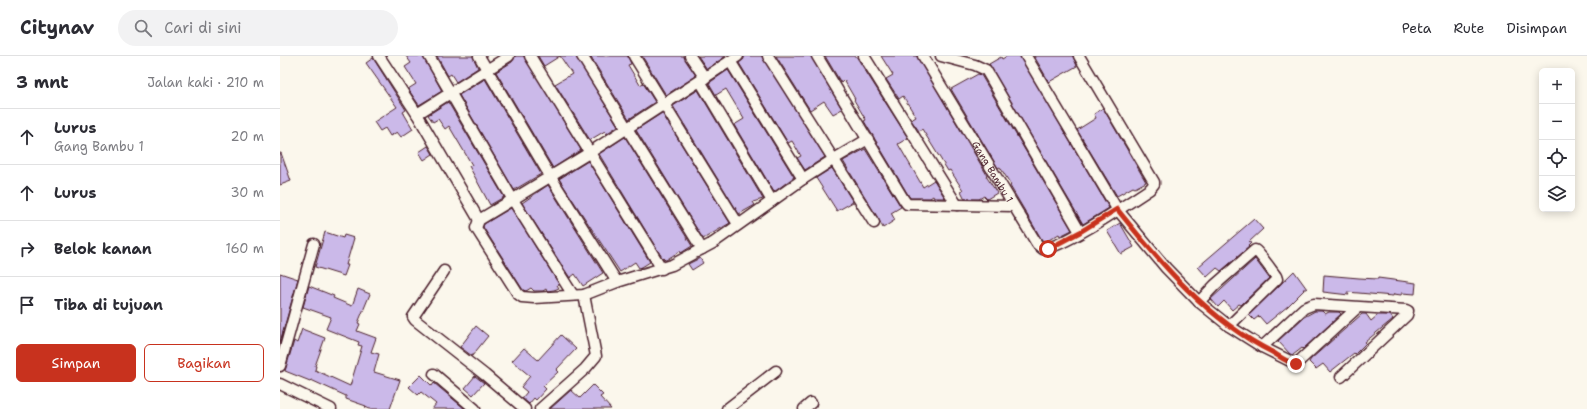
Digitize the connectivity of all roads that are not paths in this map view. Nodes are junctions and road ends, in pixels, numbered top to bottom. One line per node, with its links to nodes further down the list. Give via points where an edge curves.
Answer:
1 (379, 56): 21 (street)
2 (428, 56): 19 (street)
3 (479, 56): 17 (street)
4 (508, 56): 17 (street)
5 (530, 56): 24 (street)
6 (582, 56): 22 (street)
7 (634, 56): 20 (street)
8 (690, 56): 18 (street)
9 (768, 56): 25 (street)
10 (817, 56): 23 (street)
11 (864, 56): 30 (street)
12 (926, 56): 31 (street, Gang Bambu 1)
13 (941, 56): 36 (street, via 986,70)
14 (1026, 56): 32 (street)
15 (1079, 56): 32 (street, via 1154,182 1150,189)
16 (734, 58): 18 (street); 27 (street)
17 (488, 69): 19 (street); 26 (street)
18 (702, 79): 20 (street); 29 (street)
19 (451, 93): 21 (street); 28 (street)
20 (664, 104): 22 (street); 35 (street)
21 (416, 114): 33 (street)
22 (627, 129): 24 (street); 38 (street)
23 (868, 139): 25 (street); 30 (street, via 907,204)
24 (589, 153): 26 (street); 39 (street)
25 (834, 159): 27 (street); 34 (street)
26 (550, 176): 28 (street); 41 (street)
27 (803, 179): 29 (street)
28 (513, 200): 33 (street); 42 (street)
29 (772, 201): 35 (street)
30 (957, 205): 31 (street)
31 (1013, 206): 36 (street, Gang Bambu 1, via 1037,244 1043,249 1053,247)
32 (1117, 209): 36 (street); 44 (street, via 1166,268)
33 (478, 220): 42 (street, via 476,228 518,294 534,298)
34 (874, 222)
35 (738, 224): 38 (street)
36 (1080, 232)
37 (314, 244): 48 (street)
38 (702, 249): 39 (street)
39 (662, 269): 41 (street)
40 (444, 271): 55 (street, via 414,317 415,320)
41 (617, 282): 43 (street)
42 (573, 295): 43 (street)
43 (584, 295): 56 (street, via 596,356)
44 (1199, 302): 46 (street); 46 (street, via 1233,268 1255,250 1258,251 1276,279)
45 (1357, 308): 47 (street, via 1308,305); 47 (street, via 1296,364); 51 (street, via 1408,311 1407,315)
46 (1230, 326): 47 (street)
47 (1262, 347)
48 (280, 366)
49 (776, 371): 57 (street)
50 (434, 374): 54 (street)
51 (1341, 377)
52 (280, 384): 53 (street)
53 (331, 409)
54 (475, 409)
55 (525, 409)
56 (540, 409)
57 (727, 409)

